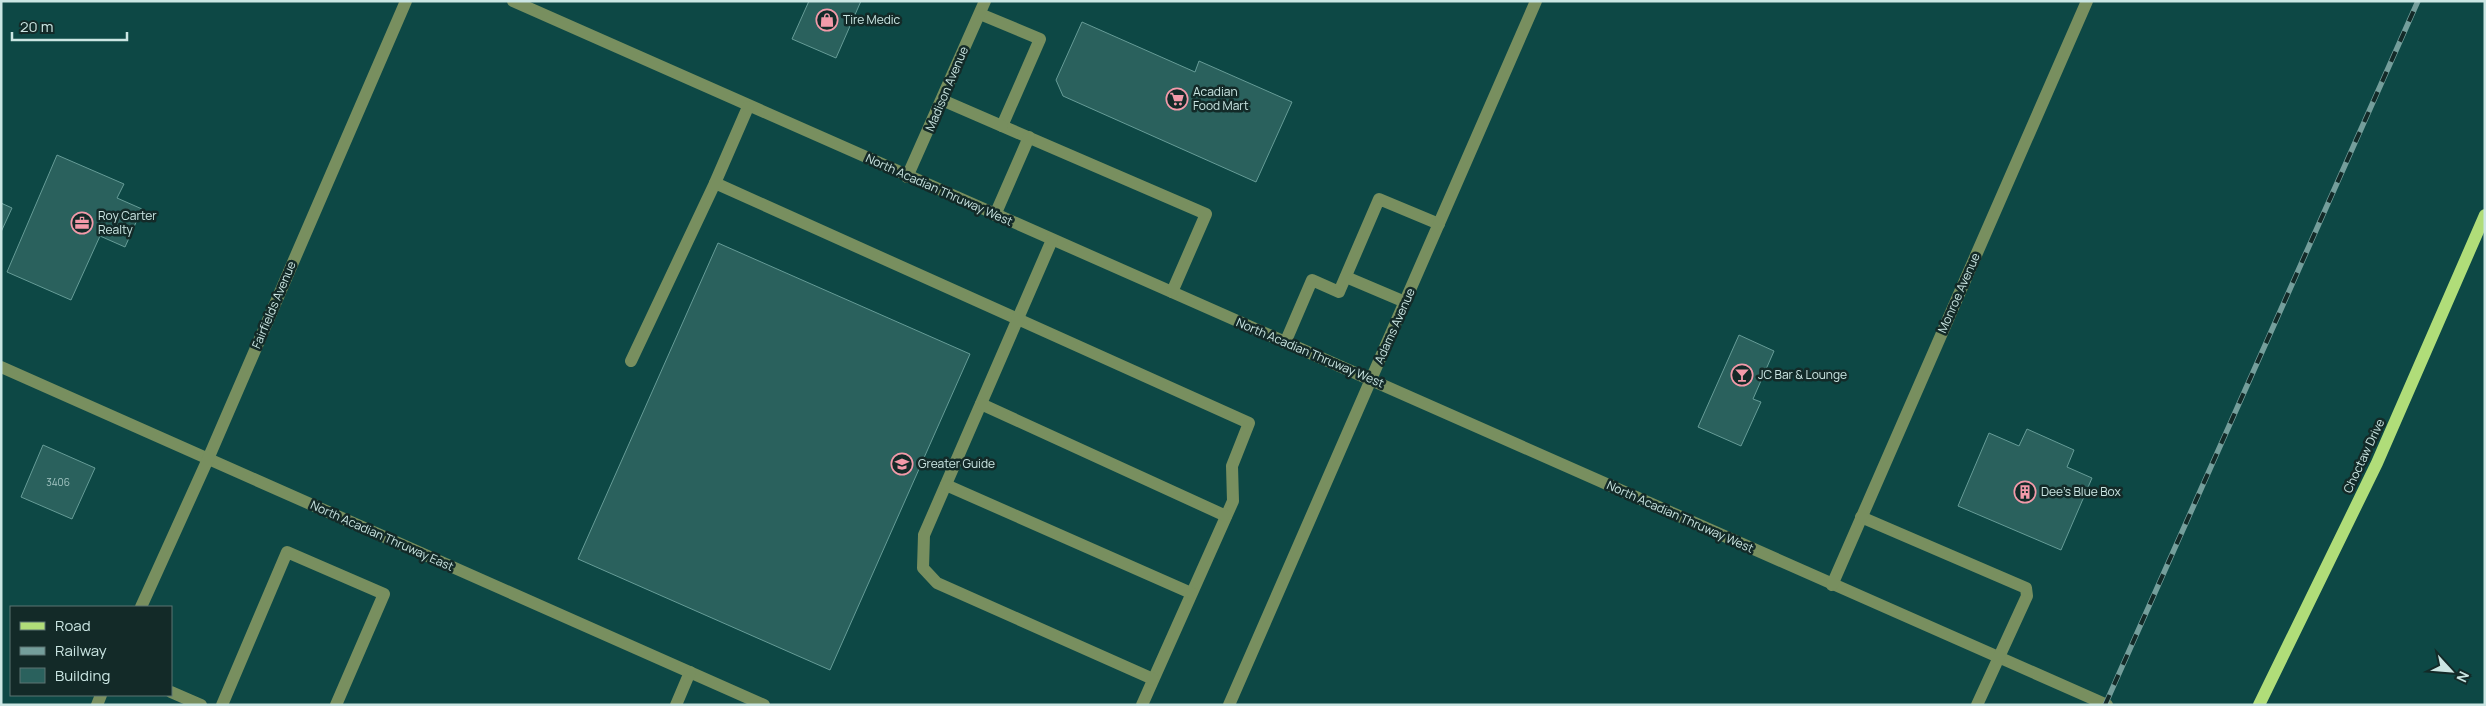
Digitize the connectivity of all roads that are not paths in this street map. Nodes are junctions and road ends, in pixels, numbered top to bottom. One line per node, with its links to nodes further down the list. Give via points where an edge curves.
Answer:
1 (406, 1): 26 (street, Fairfields Avenue)
2 (512, 1): 8 (street, North Acadian Thruway West)
3 (985, 1): 6 (street, Madison Avenue)
4 (1536, 1): 15 (street, Adams Avenue)
5 (2088, 1): 29 (street, Monroe Avenue)
6 (980, 14): 7 (street, Madison Avenue); 9 (street, via 1040,39)
7 (942, 100): 9 (street); 11 (street, Madison Avenue)
8 (748, 106): 11 (street, North Acadian Thruway West); 12 (street)
9 (1002, 126): 10 (street)
10 (1029, 137): 13 (street); 18 (street, via 1206,214)
11 (908, 177): 13 (street, North Acadian Thruway West)
12 (715, 183): 20 (street); 22 (street)
13 (995, 214): 16 (street, North Acadian Thruway West)
14 (2485, 215): 46 (main road, Choctaw Drive, via 2377,463)
15 (1439, 224): 17 (street, via 1379,199); 19 (street, Adams Avenue)
16 (1052, 240): 18 (street, North Acadian Thruway West); 20 (street)
17 (1346, 277): 19 (street); 21 (street, via 1339,292 1312,280)
18 (1172, 292): 21 (street, North Acadian Thruway West)
19 (1405, 302): 24 (street, Adams Avenue)
20 (1017, 319): 25 (street); 28 (street, via 1249,423 1232,466 1233,501)
21 (1285, 343): 24 (street, North Acadian Thruway West)
22 (631, 361)
23 (1, 367): 26 (street, North Acadian Thruway East)
24 (1371, 379): 30 (street, North Acadian Thruway West); 43 (street, Adams Avenue)
25 (981, 404): 27 (street); 28 (street)
26 (208, 459): 32 (street, Fairfields Avenue); 34 (street, North Acadian Thruway East)
27 (946, 484): 31 (street); 35 (street, via 924,535 923,568 937,583)
28 (1226, 516): 31 (street)
29 (1861, 517): 30 (street, Monroe Avenue); 33 (street, via 2026,588 2026,596)
30 (1832, 585): 33 (street, North Acadian Thruway West)
31 (1191, 593): 35 (street)
32 (140, 606)
33 (1998, 656): 44 (street); 45 (street, North Acadian Thruway West)
34 (690, 672): 40 (street); 41 (street, North Acadian Thruway East)
35 (1153, 678): 42 (street)
36 (172, 692): 37 (street)
37 (202, 705)
38 (222, 705): 39 (street, via 287,552 384,594)
39 (336, 705)
40 (676, 705)
41 (764, 705)
42 (1142, 705)
43 (1229, 705)
44 (1977, 705)
45 (2106, 705)
46 (2259, 705)

